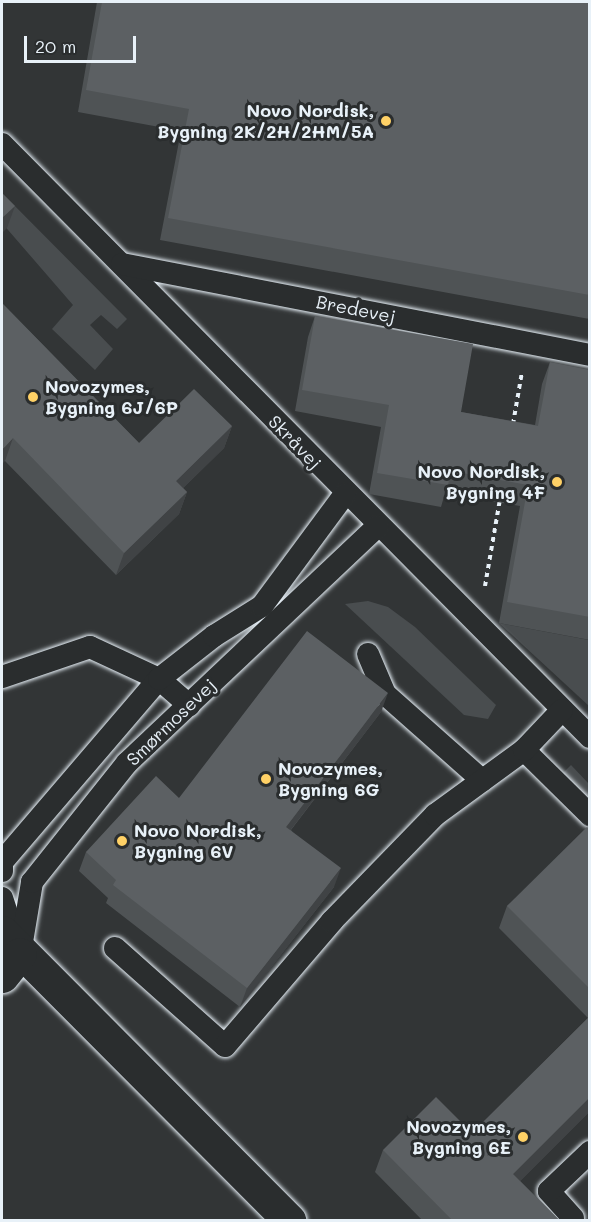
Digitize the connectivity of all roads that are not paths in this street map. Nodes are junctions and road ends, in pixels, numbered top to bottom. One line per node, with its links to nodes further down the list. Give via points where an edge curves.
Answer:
1 (2, 144): 2 (lane, Skråvej)
2 (122, 264): 3 (lane, Bredevej); 4 (lane, Skråvej)
3 (590, 355)
4 (345, 494): 5 (lane, Skråvej); 8 (lane, Smørmosevej, via 262,606)
5 (378, 526): 9 (lane, Smørmosevej); 10 (lane, Skråvej)
6 (368, 654): 13 (lane, via 384,694)
7 (2, 677): 8 (lane, via 90,647)
8 (159, 678): 9 (lane); 15 (lane, Smørmosevej, via 3,862)
9 (189, 705): 18 (lane, Smørmosevej, via 127,763 32,882)
10 (562, 710): 11 (lane, Skråvej); 12 (lane)
11 (590, 737)
12 (524, 750): 13 (lane); 14 (lane)
13 (482, 780): 17 (lane, via 435,815 332,921 225,1046)
14 (590, 814)
15 (2, 871)
16 (2, 898): 18 (lane)
17 (115, 948)
18 (8, 954): 21 (street)
19 (590, 1152): 20 (lane, via 549,1191)
20 (573, 1218)
21 (289, 1221)

